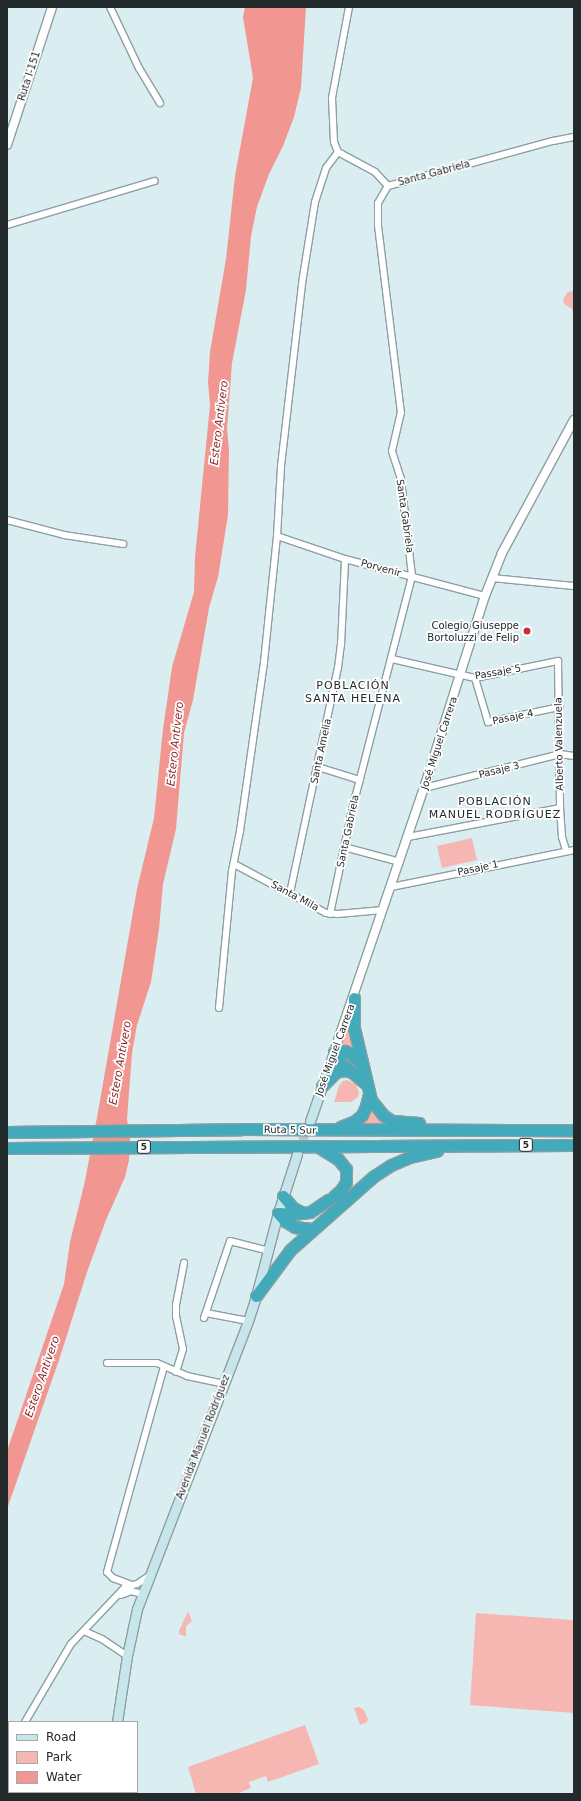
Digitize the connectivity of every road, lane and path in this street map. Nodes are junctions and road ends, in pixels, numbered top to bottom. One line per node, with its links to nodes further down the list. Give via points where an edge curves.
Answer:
1 (52, 7): 6 (street, Ruta I-151)
2 (110, 7): 4 (street, via 139,68)
3 (349, 7): 7 (street, via 332,98 334,142)
4 (160, 102)
5 (574, 137): 9 (street, Santa Gabriela)
6 (7, 145)
7 (338, 152): 9 (street, via 375,172); 13 (street, via 326,168 315,202 303,277 281,466)
8 (155, 181): 10 (street)
9 (388, 186): 16 (street, Santa Gabriela, via 378,203 378,225 400,413 392,451 401,479)
10 (7, 225)
11 (574, 420): 17 (street, José Miguel Carrera, via 502,553)
12 (7, 520): 14 (street, via 64,535)
13 (277, 536): 15 (street, Porvenir); 36 (street, via 264,662)
14 (123, 544)
15 (345, 558): 16 (street, Porvenir); 27 (street, Santa Amelia, via 340,654)
16 (412, 576): 19 (street, Porvenir); 20 (street, Santa Gabriela)
17 (492, 578): 18 (street); 19 (street, José Miguel Carrera)
18 (574, 586)
19 (485, 596): 22 (street, José Miguel Carrera)
20 (392, 659): 22 (street, Passaje 5); 28 (street, Santa Gabriela)
21 (558, 661): 23 (street, Passaje 5); 24 (street, Alberto Valenzuela)
22 (461, 676): 23 (street, Passaje 5); 29 (street, José Miguel Carrera)
23 (475, 678): 24 (street, Pasaje 4, via 488,722)
24 (559, 707): 25 (street, Alberto Valenzuela)
25 (560, 754): 26 (street, Pasaje 3); 29 (street, Pasaje 3); 30 (street, Alberto Valenzuela)
26 (574, 756)
27 (318, 767): 28 (street); 38 (street, Santa Amelia)
28 (360, 780): 32 (street, Santa Gabriela)
29 (424, 788): 31 (street, José Miguel Carrera)
30 (560, 808): 31 (street); 33 (street, Alberto Valenzuela, via 562,837)
31 (408, 837): 35 (street, José Miguel Carrera)
32 (344, 847): 35 (street); 40 (street, Santa Gabriela)
33 (566, 850): 34 (street, Pasaje 1); 37 (street, Pasaje 1)
34 (574, 850)
35 (400, 862): 37 (street, José Miguel Carrera)
36 (234, 864): 38 (street, Santa Mila); 42 (street)
37 (391, 887): 39 (street, José Miguel Carrera)
38 (290, 893): 40 (street, Santa Mila)
39 (383, 910): 40 (street, Santa Mila); 41 (street, José Miguel Carrera)
40 (330, 914)
41 (354, 998): 43 (street, José Miguel Carrera); 44 (highway, via 354,1028)
42 (220, 1008)
43 (334, 1052): 44 (highway, via 351,1054); 45 (highway, via 341,1063); 46 (main road, José Miguel Carrera)
44 (363, 1067): 47 (highway)
45 (353, 1072): 46 (highway, via 336,1072); 47 (highway)
46 (322, 1086): 48 (main road, José Miguel Carrera)
47 (368, 1090): 49 (highway, via 366,1106 359,1118); 51 (highway, via 378,1111 392,1121 457,1124)
48 (310, 1121)
49 (331, 1130): 51 (highway, Ruta 5 Sur / 5); 52 (highway, Ruta 5 Sur / 5)
50 (574, 1130): 51 (highway, Ruta 5 Sur / 5)
51 (516, 1131)
52 (7, 1132)
53 (574, 1145): 55 (highway, Ruta 5 Sur / 5)
54 (316, 1146): 55 (highway, Ruta 5 Sur / 5); 56 (highway, Ruta 5 Sur / 5); 60 (highway, via 338,1159 346,1169 346,1182 331,1198)
55 (478, 1146): 61 (highway, via 428,1152 410,1156 391,1165 374,1176)
56 (7, 1148)
57 (297, 1154): 58 (main road, Avenida Manuel Rodríguez)
58 (283, 1196): 59 (main road, Avenida Manuel Rodríguez); 60 (highway, via 292,1208)
59 (278, 1212): 60 (highway); 61 (highway, via 285,1221 295,1227); 62 (main road, Avenida Manuel Rodríguez)
60 (306, 1213)
61 (312, 1229): 64 (highway, via 283,1257)
62 (269, 1251): 64 (main road, Avenida Manuel Rodríguez); 65 (street, via 230,1241 205,1315)
63 (184, 1263): 68 (street, via 176,1306 183,1349)
64 (256, 1296): 65 (main road, Avenida Manuel Rodríguez)
65 (248, 1321): 69 (main road, Avenida Manuel Rodríguez)
66 (108, 1363): 67 (street, via 151,1362)
67 (164, 1367): 68 (street); 71 (street, via 108,1572 113,1578)
68 (176, 1372): 69 (street)
69 (224, 1384): 70 (main road, Avenida Manuel Rodríguez)
70 (149, 1576): 71 (street); 72 (main road, Avenida Manuel Rodríguez)
71 (132, 1585): 73 (street, via 125,1587)
72 (142, 1594): 73 (street, via 131,1591); 75 (main road, Avenida Manuel Rodríguez)
73 (118, 1597): 74 (street)
74 (84, 1631): 75 (street, via 102,1639); 76 (street, via 71,1644 58,1664)
75 (127, 1656): 77 (main road, Avenida Manuel Rodríguez)
76 (26, 1721)
77 (117, 1721)

